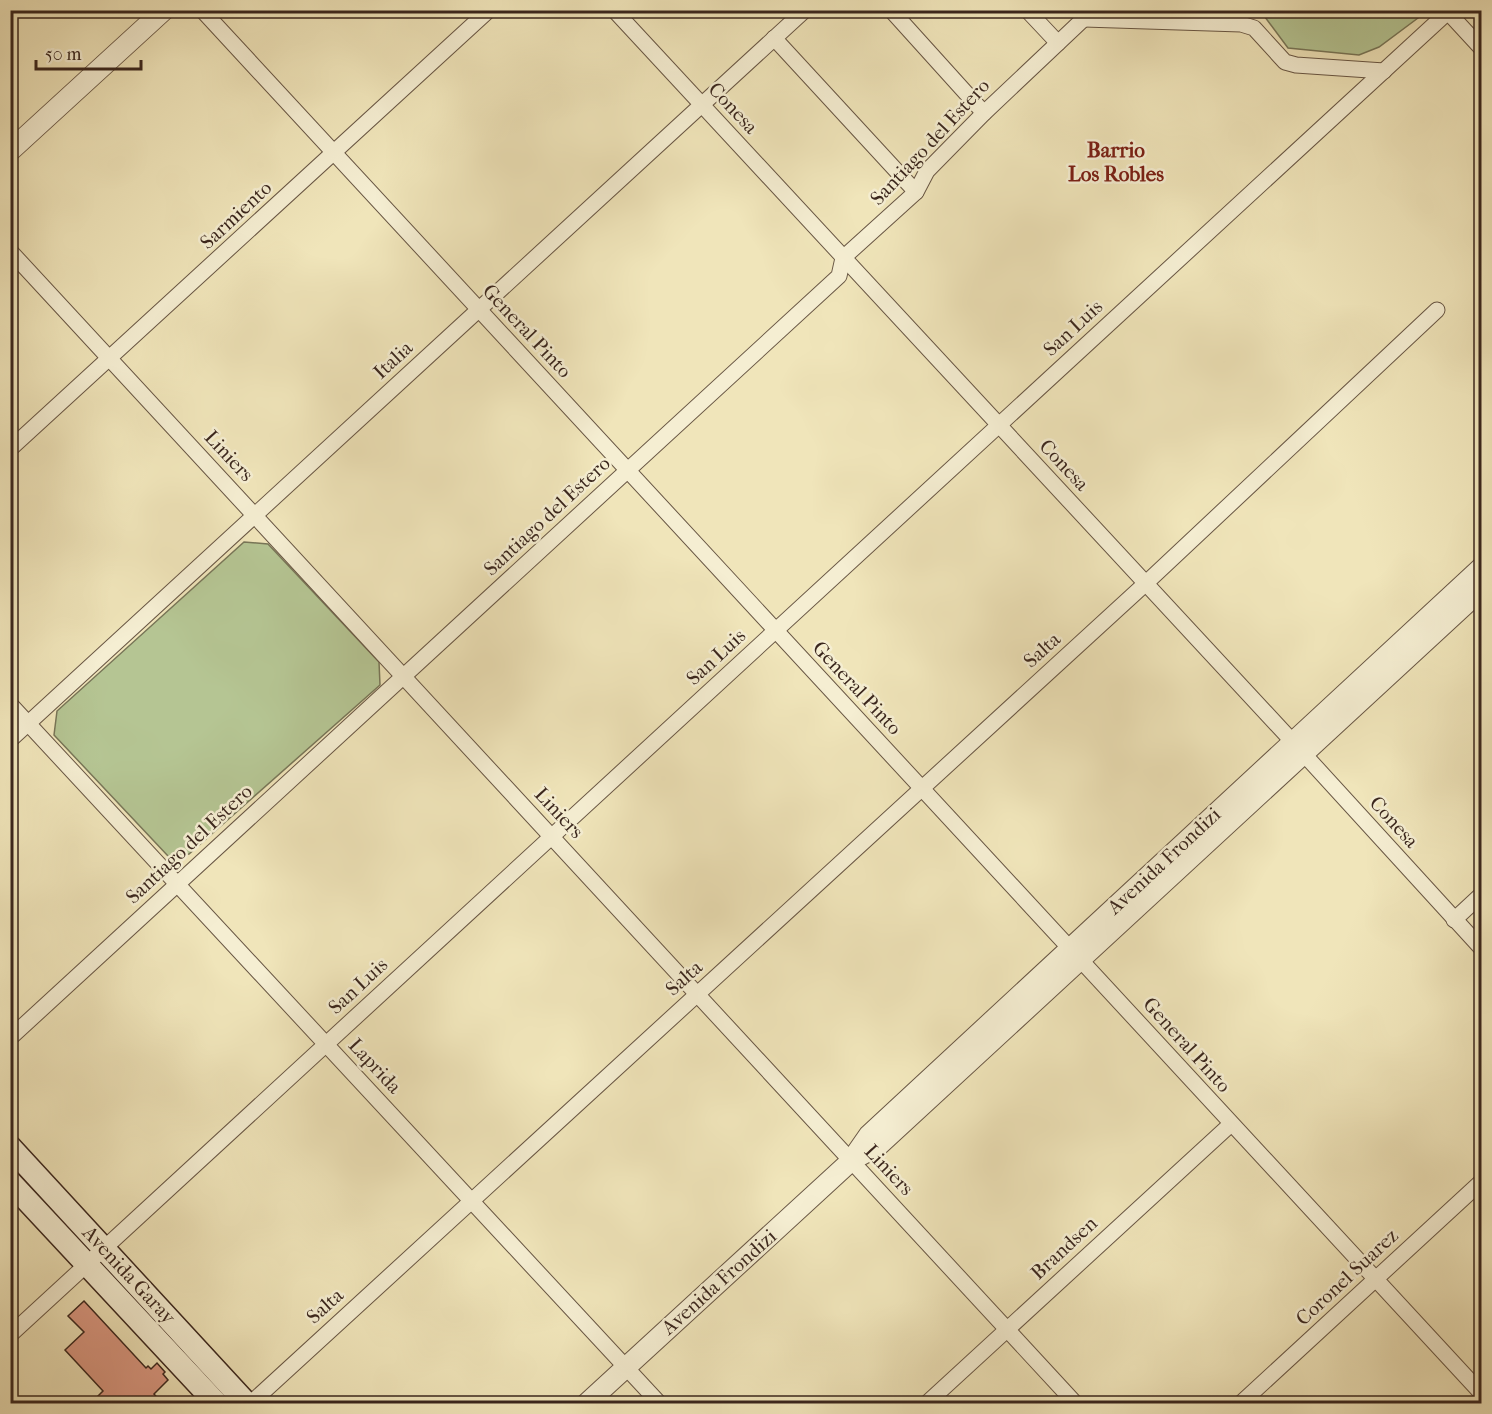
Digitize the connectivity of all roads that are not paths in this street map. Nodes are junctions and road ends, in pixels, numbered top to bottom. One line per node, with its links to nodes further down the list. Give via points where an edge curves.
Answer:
1 (144, 10): 17 (street)
2 (164, 10): 18 (street)
3 (202, 10): 19 (street, General Pinto)
4 (489, 10): 19 (street, Sarmiento)
5 (614, 10): 15 (street, Conesa)
6 (805, 10): 11 (street, Italia)
7 (891, 10): 16 (street)
8 (1028, 10): 12 (street)
9 (1448, 11): 13 (street); 14 (street, San Luis)
10 (1088, 15): 12 (street, Santiago del Estero); 14 (street, via 1241,24 1254,28 1285,62)
11 (774, 38): 15 (street, Italia); 20 (street)
12 (1058, 43): 16 (street, Santiago del Estero)
13 (1482, 49)
14 (1384, 70): 26 (street, San Luis)
15 (702, 105): 22 (street, Conesa); 23 (street, Italia)
16 (984, 113): 20 (street, Santiago del Estero, via 927,171)
17 (10, 134)
18 (10, 151)
19 (334, 153): 23 (street, General Pinto); 25 (street, Sarmiento)
20 (916, 192): 22 (street, Santiago del Estero)
21 (10, 251): 25 (street, Liniers)
22 (843, 258): 26 (street, Conesa); 28 (street, Santiago del Estero, via 839,276)
23 (479, 310): 28 (street, General Pinto); 29 (street, Italia)
24 (1437, 310): 31 (street, Salta)
25 (110, 359): 27 (street, Sarmiento); 29 (street, Liniers)
26 (999, 426): 31 (street, Conesa); 33 (street, San Luis)
27 (10, 449)
28 (627, 471): 33 (street, General Pinto); 34 (street, Santiago del Estero)
29 (255, 516): 34 (street, Liniers); 36 (street, Italia)
30 (1482, 567): 38 (street, Avenida Frondizi)
31 (1145, 584): 38 (street, Conesa); 39 (street, Salta)
32 (1482, 589): 38 (street, Avenida Frondizi)
33 (776, 631): 39 (street, General Pinto); 40 (street, San Luis)
34 (404, 676): 40 (street, Liniers); 41 (street, Santiago del Estero)
35 (10, 704): 36 (street, Laprida)
36 (29, 723): 37 (street, Italia); 41 (street, Laprida)
37 (10, 740)
38 (1298, 748): 43 (street, Conesa); 45 (street, Avenida Frondizi)
39 (921, 789): 45 (street, General Pinto); 46 (street, Salta)
40 (552, 837): 46 (street, Liniers); 48 (street, San Luis)
41 (178, 884): 47 (street, Santiago del Estero); 48 (street, Laprida)
42 (1482, 894): 43 (street)
43 (1454, 920): 44 (street, Conesa)
44 (1482, 949)
45 (1075, 954): 49 (street, General Pinto); 51 (street, Avenida Frondizi, via 878,1146)
46 (697, 994): 51 (street, Liniers); 54 (street, Salta)
47 (10, 1038)
48 (326, 1044): 54 (street, Laprida); 55 (street, San Luis)
49 (1231, 1124): 57 (street, General Pinto); 58 (street, Brandsen)
50 (10, 1147): 55 (main road, Avenida Garay)
51 (852, 1161): 58 (street, Liniers); 60 (street, Avenida Frondizi)
52 (1482, 1181): 57 (street, Coronel Suarez)
53 (10, 1182): 56 (main road, Avenida Garay)
54 (472, 1201): 60 (street, Laprida); 63 (street, Salta)
55 (104, 1249): 56 (street, San Luis); 63 (main road, Avenida Garay)
56 (87, 1265): 59 (street, San Luis); 62 (main road, Avenida Garay)
57 (1375, 1279): 61 (street, General Pinto); 68 (street, Coronel Suarez)
58 (1007, 1329): 66 (street, Brandsen); 67 (street, Liniers)
59 (10, 1335)
60 (626, 1367): 64 (street, Avenida Frondizi); 65 (street, Laprida)
61 (1482, 1394)
62 (217, 1404)
63 (248, 1404)
64 (586, 1404)
65 (660, 1404)
66 (926, 1404)
67 (1076, 1404)
68 (1240, 1404)

